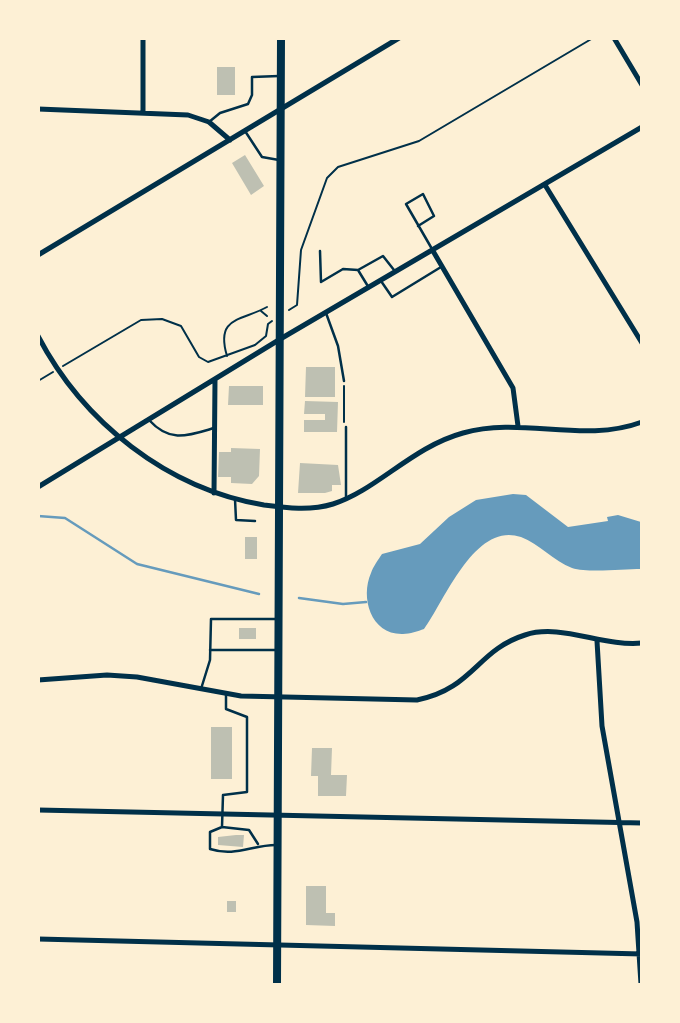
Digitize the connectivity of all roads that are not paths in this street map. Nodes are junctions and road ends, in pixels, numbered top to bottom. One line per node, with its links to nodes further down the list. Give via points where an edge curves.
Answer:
1 (142, 38): 9 (street)
2 (281, 38): 5 (main road)
3 (399, 38): 7 (street)
4 (614, 38): 6 (street)
5 (280, 76): 7 (main road); 10 (lane, via 252,77 248,104 219,113)
6 (642, 85)
7 (280, 108): 12 (street); 14 (main road)
8 (38, 109): 9 (street)
9 (143, 111): 10 (street, via 188,114)
10 (209, 122): 13 (street)
11 (642, 127): 15 (street)
12 (245, 131): 13 (street); 14 (lane, via 262,157)
13 (230, 140): 19 (street)
14 (280, 161): 27 (main road)
15 (545, 185): 18 (street); 28 (street)
16 (418, 226): 16 (lane, via 405,204 422,194 434,216); 18 (lane)
17 (320, 251): 21 (lane, via 321,282 343,269)
18 (433, 251): 20 (street); 22 (street)
19 (38, 254)
20 (442, 267): 23 (lane, via 391,297); 33 (street, via 513,388)
21 (358, 270): 22 (lane, via 383,256); 24 (lane)
22 (396, 272): 23 (street)
23 (381, 281): 24 (street)
24 (369, 288): 25 (street)
25 (326, 313): 27 (street); 30 (lane)
26 (38, 336): 36 (street, via 58,369 103,424)
27 (282, 338): 29 (street); 41 (main road)
28 (642, 343)
29 (215, 380): 31 (street); 35 (street)
30 (344, 381)
31 (149, 420): 35 (lane, via 176,439); 36 (street)
32 (642, 422): 33 (street, via 596,432)
33 (518, 426): 39 (street, via 492,427 440,440)
34 (346, 427): 39 (lane)
35 (214, 428): 38 (street)
36 (120, 437): 37 (street); 38 (street, via 155,464)
37 (38, 488)
38 (214, 494): 40 (street)
39 (346, 498): 41 (street, via 313,508)
40 (235, 499): 41 (street); 42 (lane, via 236,520)
41 (279, 507): 43 (main road)
42 (255, 521)
43 (278, 619): 46 (lane, via 211,618); 47 (main road)
44 (597, 641): 45 (street); 51 (street, via 529,633 489,653 458,685 437,696); 55 (street, via 602,726)
45 (642, 643)
46 (210, 650): 47 (lane); 49 (lane)
47 (278, 650): 51 (main road)
48 (38, 680): 49 (street, via 107,675)
49 (201, 689): 50 (street)
50 (226, 694): 51 (street); 53 (lane, via 226,709 247,717 247,792 223,795)
51 (278, 697): 54 (main road)
52 (38, 810): 53 (street)
53 (223, 814): 54 (street); 57 (lane)
54 (278, 815): 55 (street); 59 (main road)
55 (620, 822): 56 (street); 62 (street)
56 (642, 823)
57 (222, 827): 58 (lane, via 249,830); 58 (lane, via 210,832 210,849 247,852)
58 (258, 844): 59 (lane)
59 (278, 845): 61 (main road)
60 (38, 940): 61 (street)
61 (277, 945): 62 (street); 63 (main road)
62 (641, 954): 64 (street)
63 (277, 985)
64 (641, 985)

